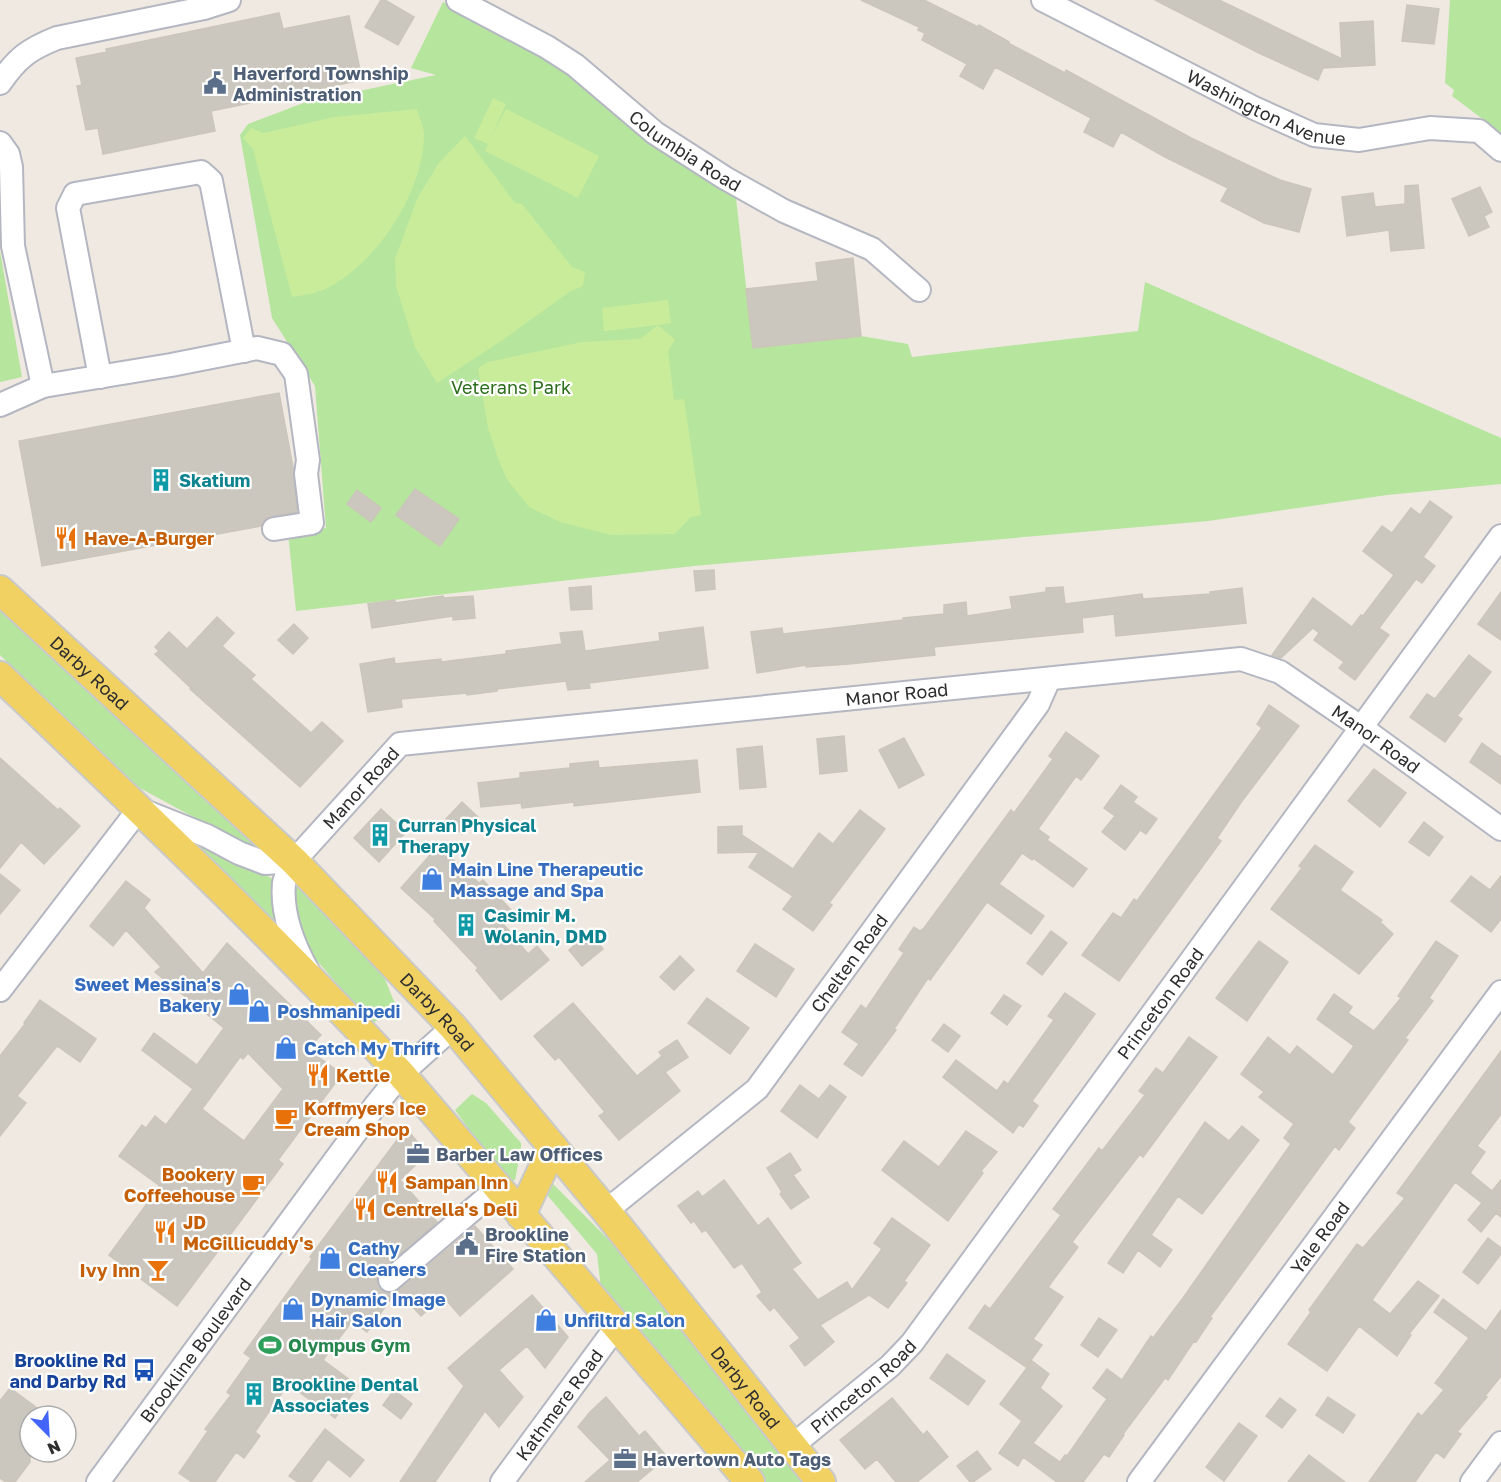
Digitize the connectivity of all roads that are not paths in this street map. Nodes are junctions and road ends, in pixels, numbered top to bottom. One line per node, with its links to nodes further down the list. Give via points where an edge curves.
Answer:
1 (229, 0): 4 (street, via 57,38 34,47)
2 (458, 0): 7 (street, Columbia Road, via 575,64 655,133 725,178 784,211 872,249)
3 (1043, 0): 6 (street, Washington Avenue, via 1314,135 1359,140 1430,128 1479,131)
4 (0, 83)
5 (0, 143): 10 (street, via 11,166 13,246)
6 (1501, 150)
7 (919, 290)
8 (244, 351): 9 (street); 9 (street, via 210,181 201,172 75,194 68,208); 12 (street, via 257,348 282,354 296,374 312,523)
9 (100, 377): 10 (street)
10 (43, 386): 11 (street)
11 (0, 405)
12 (274, 529)
13 (1501, 536): 17 (street, Princeton Road)
14 (0, 590): 20 (main road, Darby Road)
15 (0, 676): 18 (main road)
16 (1049, 679): 17 (street, Manor Road, via 1241,659 1280,672); 20 (street, Manor Road, via 400,744); 28 (street, Chelten Road, via 1038,704 757,1089)
17 (1362, 728): 19 (street, Manor Road); 33 (street, Princeton Road, via 912,1343 890,1366)
18 (139, 809): 20 (street, via 265,863); 21 (main road); 22 (street)
19 (1501, 829)
20 (294, 861): 21 (street, Manor Road, via 284,881 288,924 298,954); 24 (main road, Darby Road)
21 (314, 982): 25 (main road)
22 (0, 990)
23 (1501, 992): 34 (street, Yale Road)
24 (453, 1028): 25 (street, Brookline Boulevard); 26 (main road, Darby Road)
25 (401, 1074): 27 (main road); 35 (street, Brookline Boulevard)
26 (553, 1147): 28 (main road, Darby Road); 29 (main road)
27 (498, 1188): 29 (main road); 30 (street)
28 (606, 1211): 33 (main road, Darby Road)
29 (520, 1215): 31 (main road)
30 (390, 1280)
31 (617, 1326): 36 (street, Kathmere Road); 37 (main road)
32 (1501, 1443): 39 (street)
33 (792, 1446): 38 (main road, Darby Road)
34 (1149, 1478)
35 (98, 1482)
36 (502, 1482)
37 (750, 1482)
38 (821, 1482)
39 (1472, 1482)

